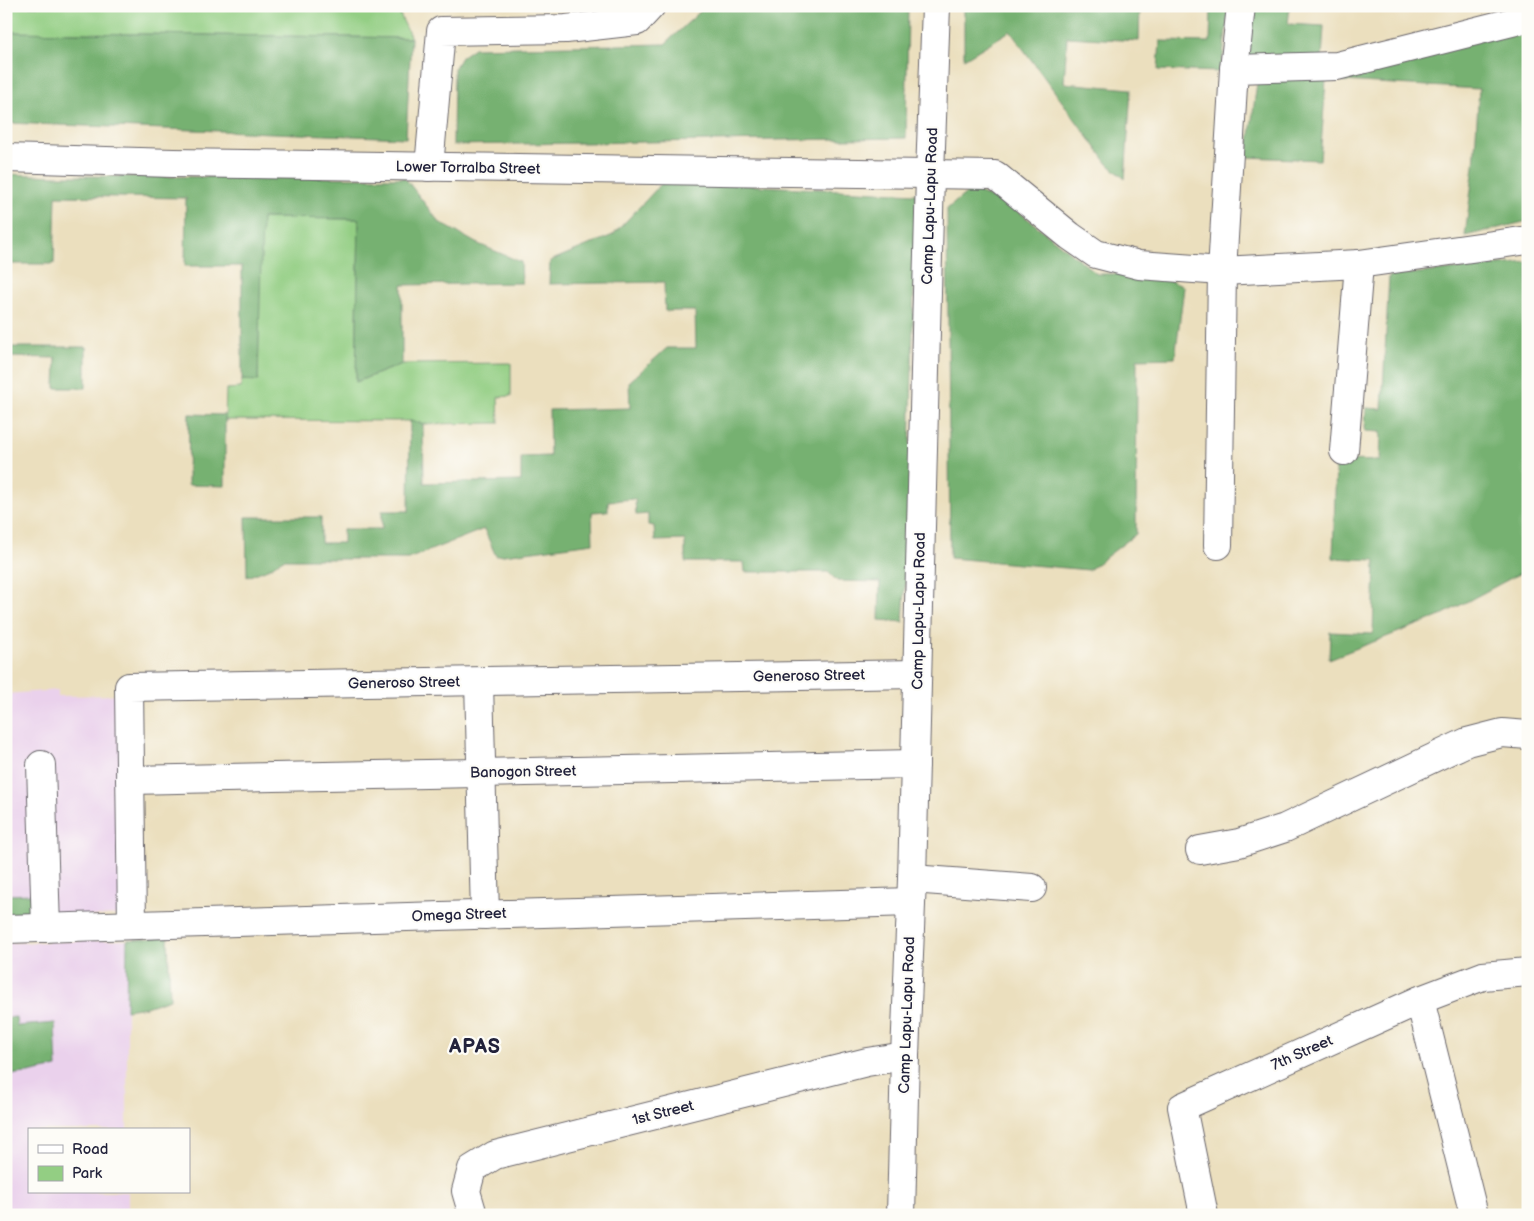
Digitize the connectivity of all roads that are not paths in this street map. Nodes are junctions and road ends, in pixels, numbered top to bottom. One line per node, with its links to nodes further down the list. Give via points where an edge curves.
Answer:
1 (651, 6): 7 (street, via 637,20 566,30 441,31)
2 (936, 6): 8 (street, Camp Lapu-Lapu Road)
3 (1241, 6): 5 (street)
4 (1528, 18): 5 (street, via 1337,66)
5 (1234, 69): 11 (street)
6 (6, 158): 7 (street, Lower Torralba Street)
7 (429, 167): 8 (street, Lower Torralba Street)
8 (930, 175): 11 (street, Lower Torralba Street, via 994,175 1096,254 1139,265); 14 (street, Camp Lapu-Lapu Road)
9 (1528, 240): 10 (street, Lower Torralba Street)
10 (1359, 264): 11 (street, Lower Torralba Street); 12 (street)
11 (1222, 271): 13 (street)
12 (1344, 452)
13 (1218, 545)
14 (918, 674): 15 (street, Generoso Street); 17 (street, Camp Lapu-Lapu Road)
15 (479, 682): 19 (street); 20 (street, Generoso Street, via 129,688)
16 (1528, 735): 21 (street, via 1502,733 1467,742 1285,828 1239,843)
17 (915, 764): 19 (street, Banogon Street); 23 (street, Camp Lapu-Lapu Road)
18 (41, 765): 26 (street)
19 (481, 772): 20 (street, Banogon Street); 24 (street)
20 (130, 780): 25 (street, Generoso Street)
21 (1200, 850)
22 (1032, 888): 23 (street, Omega Street)
23 (912, 890): 24 (street, Omega Street); 30 (street, Camp Lapu-Lapu Road)
24 (485, 915): 25 (street, Omega Street)
25 (132, 925): 26 (street, Omega Street)
26 (46, 928): 27 (street, Omega Street)
27 (6, 929)
28 (1528, 972): 29 (street, 7th Street, via 1483,976)
29 (1420, 1000): 33 (street, 7th Street, via 1182,1107); 34 (street)
30 (905, 1056): 31 (street, 1st Street, via 867,1062 495,1155 472,1168 466,1191); 32 (street, Camp Lapu-Lapu Road)
31 (473, 1215)
32 (901, 1215)
33 (1204, 1215)
34 (1474, 1215)

